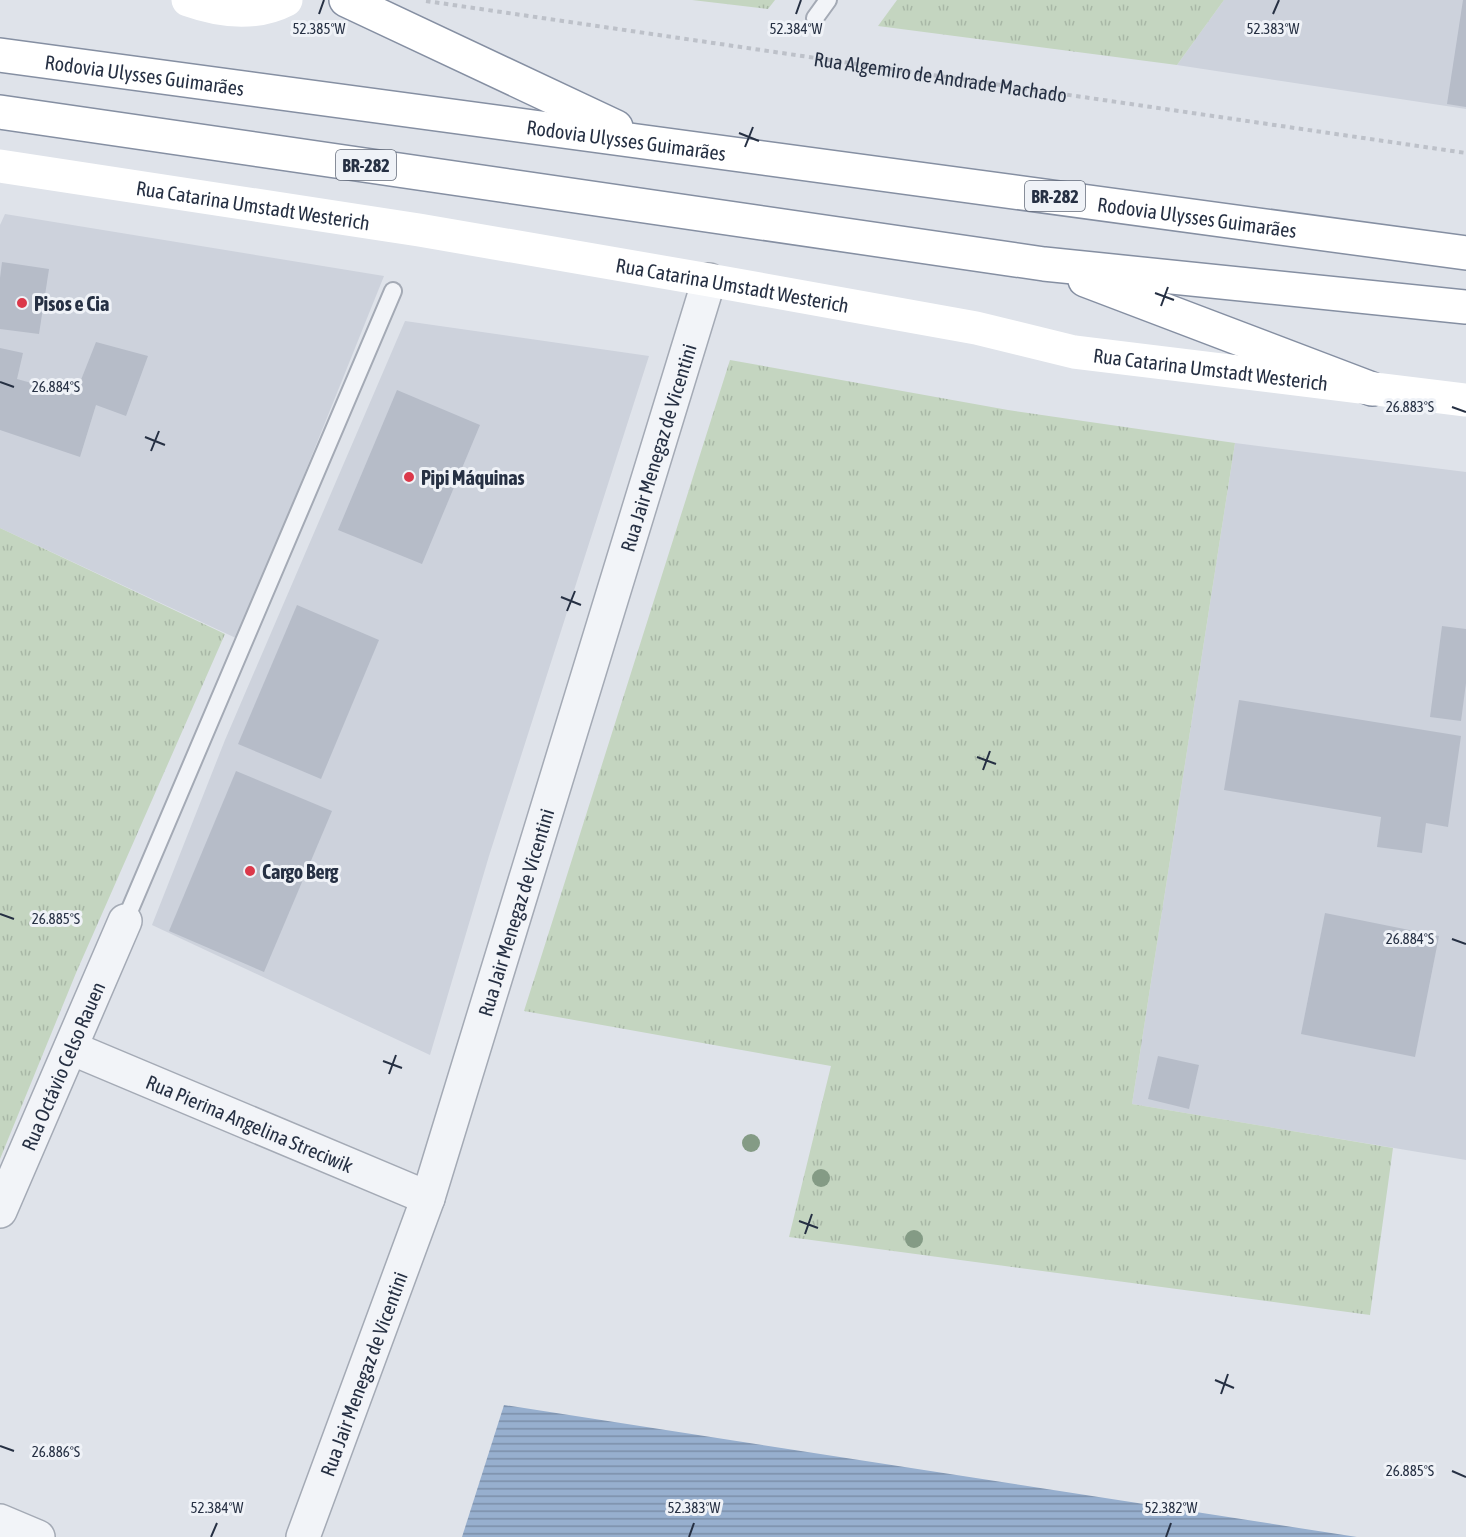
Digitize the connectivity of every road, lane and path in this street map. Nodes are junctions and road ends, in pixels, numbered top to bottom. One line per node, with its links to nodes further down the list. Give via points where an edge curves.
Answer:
1 (188, 0): 2 (main road, via 210,8 244,11)
2 (286, 0)
3 (346, 0): 9 (main road)
4 (417, 0): 10 (path, Rua Algemiro de Andrade Machado)
5 (828, 0): 6 (lane)
6 (815, 18)
7 (0, 55): 9 (main road, Rodovia Ulysses Guimarães / BR-282)
8 (0, 112): 13 (main road, BR-282)
9 (644, 141): 12 (main road, Rodovia Ulysses Guimarães / BR-282)
10 (1466, 153)
11 (0, 166): 14 (main road, Rua Catarina Umstadt Westerich, via 419,230)
12 (1466, 253)
13 (1044, 264): 16 (main road, BR-282); 17 (main road)
14 (709, 280): 17 (main road, Rua Catarina Umstadt Westerich, via 976,328 1074,352); 21 (street, Rua Jair Menegaz de Vicentini)
15 (393, 291): 19 (lane)
16 (1466, 308)
17 (1372, 389): 18 (main road, Rua Catarina Umstadt Westerich)
18 (1466, 400)
19 (125, 921): 20 (street, Rua Octávio Celso Rauen)
20 (71, 1048): 21 (street, Rua Pierina Angelina Streciwik); 22 (street, Rua Octávio Celso Rauen)
21 (428, 1198): 25 (street, Rua Jair Menegaz de Vicentini)
22 (0, 1211)
23 (0, 1521): 24 (street)
24 (38, 1537)
25 (303, 1537)

